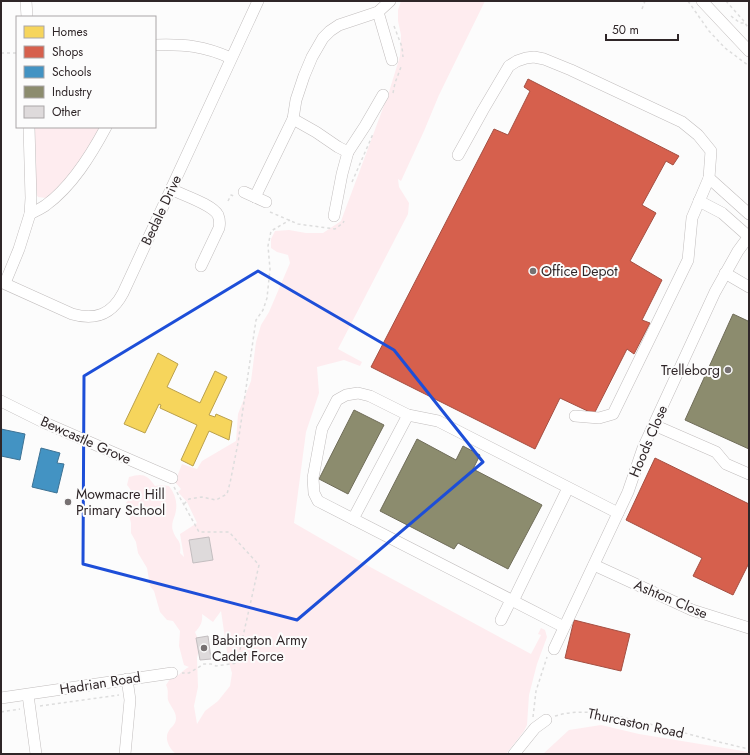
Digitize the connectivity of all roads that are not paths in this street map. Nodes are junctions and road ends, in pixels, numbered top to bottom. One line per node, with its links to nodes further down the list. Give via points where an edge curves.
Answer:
1 (26, 1): 6 (street)
2 (258, 1): 9 (street, Bedale Drive)
3 (390, 1): 5 (street)
4 (702, 1): 8 (street)
5 (378, 12): 10 (street); 12 (street, via 339,25 324,38 304,76)
6 (27, 16)
7 (156, 45): 9 (street, via 191,45 214,50)
8 (749, 51)
9 (232, 58): 18 (street, Bedale Drive)
10 (392, 60)
11 (383, 95): 15 (street)
12 (293, 118): 15 (street); 20 (street)
13 (29, 128): 23 (street)
14 (105, 128): 23 (street, via 81,168 62,192)
15 (348, 152): 25 (street)
16 (458, 155): 17 (street, via 510,66 517,61 534,57 571,70 682,122 698,135 711,151)
17 (709, 178): 21 (street); 24 (street)
18 (171, 190): 28 (street, via 210,208 218,216 219,228); 30 (street, Bedale Drive, via 123,292 116,305 106,313 88,318 76,316)
19 (244, 192): 20 (street)
20 (255, 197): 22 (street)
21 (699, 201): 26 (street, via 714,200); 27 (street, via 722,212); 34 (street, via 692,218 688,260 612,414 599,418)
22 (266, 202)
23 (30, 214): 30 (street, via 19,249)
24 (749, 214)
25 (334, 216)
26 (749, 228)
27 (749, 237): 29 (street, Hoods Close)
28 (201, 266)
29 (725, 273): 31 (street); 35 (street, Hoods Close)
30 (3, 282)
31 (749, 287)
32 (1, 401): 37 (street, Bewcastle Grove)
33 (408, 415): 38 (street, via 438,421); 40 (street); 40 (street, via 370,396 358,393 337,400 322,429 313,478 314,493 318,500)
34 (575, 416)
35 (654, 425): 36 (street, via 716,452 726,464); 39 (street, Hoods Close)
36 (749, 474)
37 (172, 478)
38 (568, 488): 39 (street); 42 (street)
39 (618, 513): 41 (street, Hoods Close)
40 (353, 519): 42 (street)
41 (594, 565): 44 (street, Hoods Close); 45 (street, Ashton Close, via 692,610)
42 (512, 600): 43 (street); 44 (street)
43 (501, 620)
44 (564, 627): 46 (street, Hoods Close)
45 (749, 628)
46 (554, 650)
47 (172, 673): 48 (street, Hadrian Road)
48 (128, 679): 49 (street, Hadrian Road); 53 (street, via 130,700)
49 (28, 695): 50 (street, Hadrian Road); 52 (street)
50 (1, 698)
51 (546, 720): 54 (street, via 535,728)
52 (36, 754)
53 (125, 754)
54 (514, 754)

